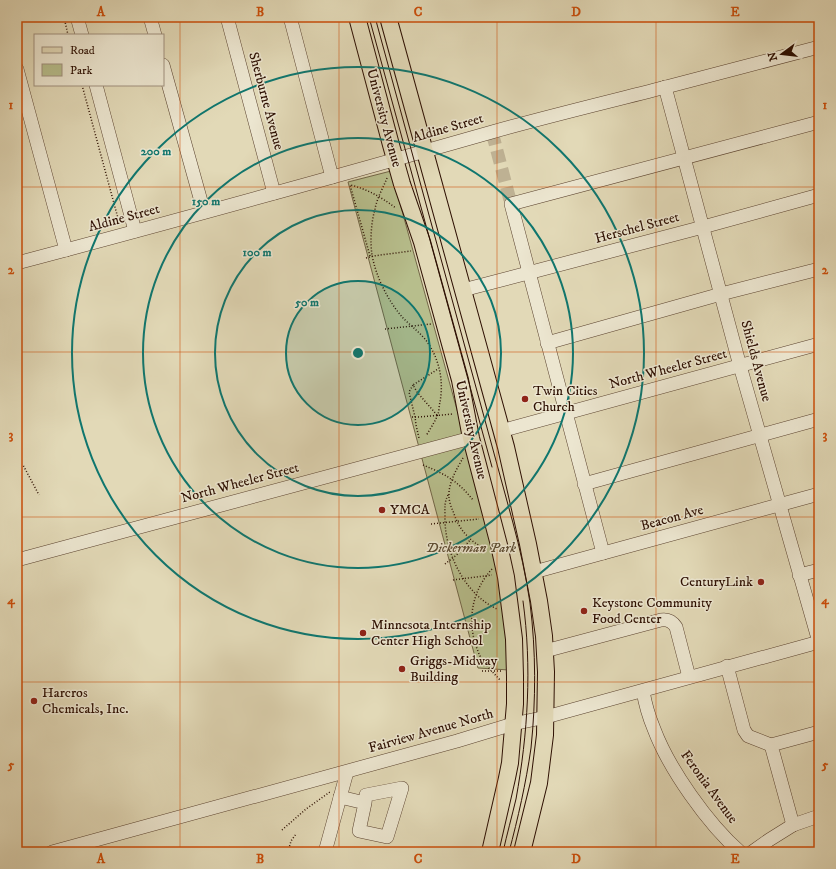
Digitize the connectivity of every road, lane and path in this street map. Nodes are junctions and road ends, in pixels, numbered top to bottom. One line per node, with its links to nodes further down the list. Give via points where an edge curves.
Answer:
1 (64, 17): 8 (path)
2 (77, 17): 9 (street)
3 (150, 17): 10 (street)
4 (227, 17): 22 (street, Sherburne Avenue)
5 (290, 17): 21 (street)
6 (357, 17): 20 (main road, University Avenue)
7 (388, 17): 18 (main road, University Avenue)
8 (68, 34)
9 (82, 34)
10 (155, 34)
11 (819, 47): 16 (street, Aldine Street)
12 (17, 69): 30 (street)
13 (164, 69): 26 (street)
14 (82, 86): 27 (path)
15 (96, 86): 29 (street)
16 (665, 87): 18 (street, Aldine Street); 19 (street, Shields Avenue)
17 (819, 122): 19 (street)
18 (425, 152): 20 (street, Aldine Street); 38 (main road, University Avenue)
19 (684, 158): 28 (street, Shields Avenue); 37 (street, via 511,204)
20 (392, 166): 21 (street, Aldine Street); 24 (path); 58 (main road, University Avenue, via 422,242 460,380)
21 (332, 177): 22 (street, Aldine Street)
22 (274, 193): 26 (street, Aldine Street)
23 (819, 195): 28 (street, Herschel Street)
24 (379, 196): 25 (path); 32 (path, via 350,185); 33 (path, via 374,210)
25 (399, 210)
26 (204, 212): 29 (street, Aldine Street)
27 (119, 222)
28 (703, 227): 37 (street, Herschel Street); 39 (street, Shields Avenue)
29 (135, 231): 30 (street, Aldine Street)
30 (66, 250): 35 (street, Aldine Street)
31 (411, 251): 33 (path)
32 (370, 256): 33 (path); 34 (path)
33 (372, 256): 41 (path, via 389,299)
34 (366, 258)
35 (17, 263)
36 (819, 269): 39 (street)
37 (529, 273): 38 (street, Herschel Street); 43 (street)
38 (463, 290): 54 (main road, University Avenue)
39 (722, 294): 43 (street); 45 (street, Shields Avenue)
40 (431, 324): 41 (path)
41 (411, 326): 42 (path); 46 (path, via 428,344)
42 (385, 329)
43 (547, 343): 48 (street)
44 (819, 344): 45 (street, North Wheeler Street)
45 (740, 366): 48 (street, North Wheeler Street); 55 (street, Shields Avenue)
46 (439, 368): 47 (path); 50 (path, via 442,388)
47 (413, 386): 50 (path); 52 (path, via 409,392)
48 (566, 413): 54 (street, North Wheeler Street); 63 (street)
49 (457, 414): 50 (path)
50 (437, 415): 52 (path); 56 (path)
51 (412, 417): 52 (path)
52 (415, 417): 57 (path)
53 (819, 419): 55 (street)
54 (501, 431): 81 (main road, University Avenue)
55 (760, 435): 63 (street); 68 (street, Shields Avenue)
56 (426, 436)
57 (419, 438)
58 (471, 438): 77 (street, North Wheeler Street); 99 (main road, University Avenue, via 509,593 515,652)
59 (466, 453): 62 (path)
60 (423, 464): 62 (path)
61 (18, 466): 65 (path, via 23,465)
62 (452, 479): 66 (path); 67 (path)
63 (584, 484): 75 (street)
64 (819, 494): 68 (street, Beacon Ave)
65 (39, 495)
66 (448, 495): 70 (path); 71 (path)
67 (477, 504)
68 (780, 505): 75 (street, Beacon Ave); 84 (street, Shields Avenue)
69 (483, 518): 70 (path)
70 (456, 521): 71 (path); 73 (path)
71 (444, 523): 72 (path); 76 (path)
72 (431, 524)
73 (470, 540): 74 (path); 76 (path)
74 (491, 552)
75 (603, 553): 81 (street, Beacon Ave)
76 (452, 558): 78 (path); 85 (path)
77 (17, 560)
78 (445, 564)
79 (494, 566): 83 (path)
80 (819, 570): 84 (street)
81 (534, 572): 90 (main road, University Avenue)
82 (496, 574): 83 (path)
83 (486, 575): 85 (path); 87 (path)
84 (799, 575): 89 (street, Shields Avenue)
85 (464, 579): 86 (path); 87 (path)
86 (453, 580)
87 (476, 594): 88 (path); 93 (path, via 472,614 473,635 481,657)
88 (501, 611)
89 (819, 642): 91 (street, Fairview Avenue North)
90 (545, 651): 95 (street, via 668,620 676,627); 98 (main road, University Avenue)
91 (727, 666): 95 (street, Fairview Avenue North); 101 (street, via 744,730 748,736)
92 (482, 671): 93 (path)
93 (492, 671): 94 (path); 96 (path)
94 (505, 672)
95 (690, 677): 97 (street, Fairview Avenue North)
96 (505, 683)
97 (642, 690): 98 (street, Fairview Avenue North); 114 (street, Feronia Avenue, via 654,729 673,768 700,808)
98 (546, 717): 99 (street, Fairview Avenue North); 113 (main road, University Avenue, via 539,783)
99 (513, 724): 102 (street, Fairview Avenue North); 112 (main road, University Avenue, via 510,763)
100 (819, 732): 101 (street)
101 (771, 745): 106 (street)
102 (347, 772): 103 (street); 109 (street, Fairview Avenue North)
103 (335, 795): 104 (street); 107 (path, via 306,809); 111 (street)
104 (365, 803)
105 (819, 816): 106 (street)
106 (793, 825): 115 (street)
107 (282, 830)
108 (296, 834): 110 (path, via 291,840)
109 (52, 852)
110 (288, 852)
111 (325, 852)
112 (490, 852)
113 (522, 852)
114 (740, 852)
115 (752, 852)

